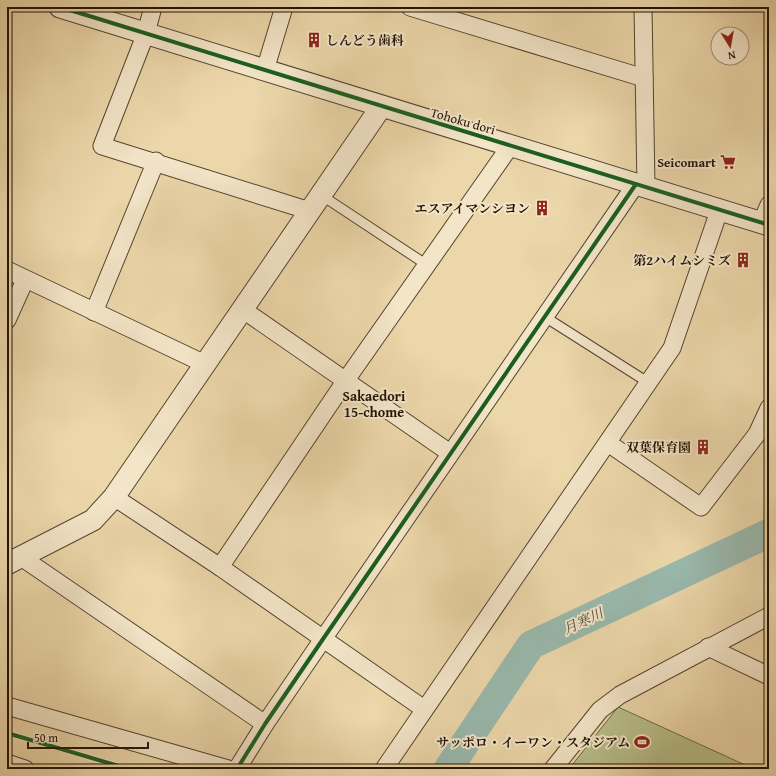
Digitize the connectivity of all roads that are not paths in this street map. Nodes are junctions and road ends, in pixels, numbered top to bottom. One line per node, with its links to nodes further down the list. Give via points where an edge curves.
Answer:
1 (60, 7): 6 (street, Tohoku dori)
2 (153, 7): 6 (street)
3 (284, 7): 7 (street)
4 (410, 7): 8 (street)
5 (643, 7): 8 (street)
6 (146, 33): 7 (street, Tohoku dori); 11 (street, via 102,146)
7 (265, 70): 9 (street, Tohoku dori)
8 (644, 78): 12 (street)
9 (381, 107): 10 (street, Tohoku dori); 13 (street)
10 (511, 145): 12 (street, Tohoku dori); 16 (street)
11 (156, 161): 13 (street); 20 (street)
12 (641, 186): 14 (street, Tohoku dori); 21 (street)
13 (316, 203): 16 (lane); 19 (street)
14 (719, 211): 15 (street, Tohoku dori); 25 (street, via 672,348)
15 (766, 218)
16 (427, 265): 24 (street)
17 (7, 270): 18 (street)
18 (25, 280): 20 (street); 22 (street)
19 (242, 309): 23 (street); 24 (street)
20 (94, 312): 23 (street)
21 (545, 317): 25 (lane); 28 (street)
22 (7, 320)
23 (205, 364): 29 (street)
24 (346, 380): 28 (street); 31 (street)
25 (649, 383): 27 (street)
26 (769, 408): 27 (street, via 757,434 700,507)
27 (608, 443): 37 (street)
28 (450, 453): 33 (street)
29 (114, 497): 30 (street, via 92,520); 31 (street)
30 (14, 560): 38 (street)
31 (220, 567): 33 (street)
32 (769, 616): 34 (street)
33 (322, 639): 37 (street); 38 (street)
34 (708, 647): 35 (street); 44 (street, via 620,695 600,710)
35 (769, 676)
36 (7, 706): 41 (street)
37 (424, 709): 43 (street)
38 (265, 724): 42 (street)
39 (7, 763): 40 (street)
40 (25, 769)
41 (228, 769)
42 (237, 769)
43 (384, 769)
44 (553, 769)

